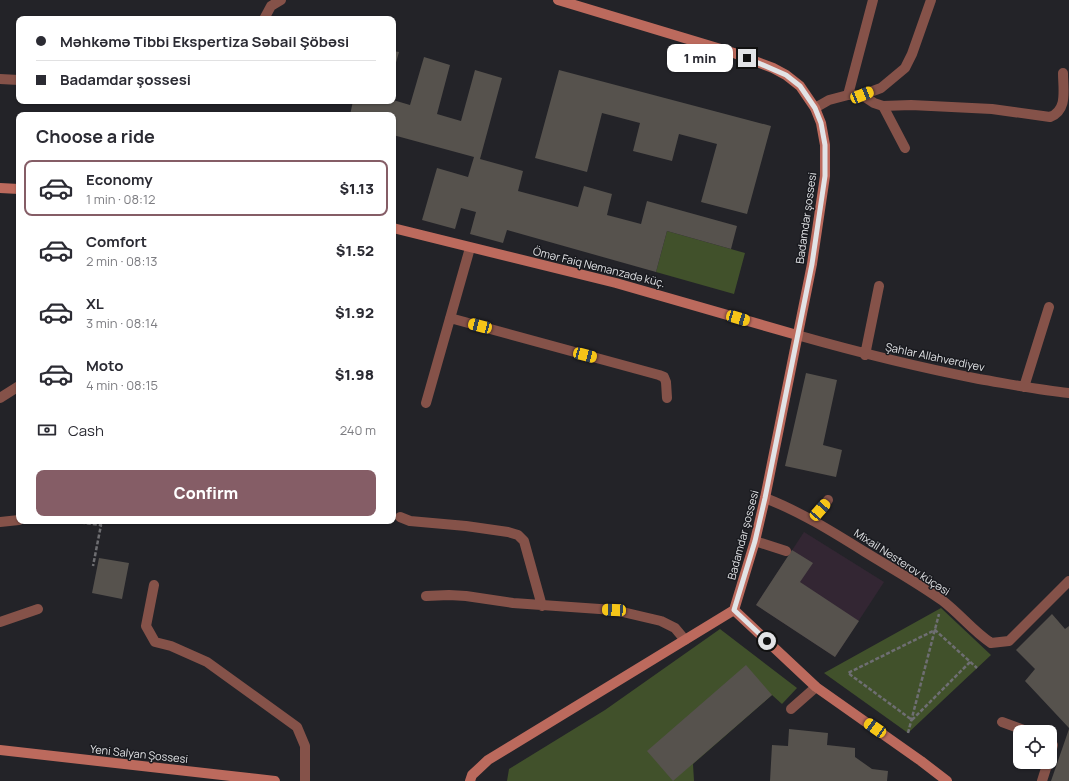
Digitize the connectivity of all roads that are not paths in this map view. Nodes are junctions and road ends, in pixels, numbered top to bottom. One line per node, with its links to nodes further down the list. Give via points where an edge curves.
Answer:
1 (281, 0): 5 (street, via 271,6)
2 (558, 0): 12 (main road, Badamdar şossesi, via 734,53 773,68 800,86)
3 (874, 0): 9 (street)
4 (931, 0): 10 (street, via 905,68 881,88)
5 (266, 16)
6 (1062, 73): 11 (street, via 1063,106 1058,114 1050,117 992,109)
7 (0, 78): 8 (street)
8 (16, 80)
9 (848, 95): 10 (street); 12 (street, via 829,100)
10 (862, 95): 11 (street, via 874,104)
11 (883, 106): 13 (street)
12 (815, 108): 21 (main road, Badamdar şossesi, via 825,145 825,176 812,264)
13 (904, 148)
14 (0, 188): 15 (main road)
15 (16, 189)
16 (396, 229): 17 (main road, Ömər Faiq Nemanzadə küç.)
17 (470, 248): 20 (street); 21 (main road, Ömər Faiq Nemanzadə küç., via 616,283)
18 (879, 286): 22 (street)
19 (1049, 307): 23 (street)
20 (450, 318): 27 (street, via 659,375 664,377 666,382); 28 (street)
21 (797, 335): 22 (street, Şahlar Allahverdiyev); 29 (main road, Badamdar şossesi)
22 (865, 354): 23 (street, Şahlar Allahverdiyev, via 926,369)
23 (1024, 387): 25 (street, Şahlar Allahverdiyev)
24 (16, 388): 26 (street)
25 (1069, 393)
26 (0, 398)
27 (667, 398)
28 (426, 403)
29 (765, 498): 33 (street, Mixail Nesterov küçəsi); 35 (main road, Badamdar şossesi)
30 (828, 500): 33 (street)
31 (400, 517): 40 (street, via 410,521 466,526 508,532 518,536 524,541)
32 (16, 520): 34 (street)
33 (812, 520): 37 (street, Mixail Nesterov küçəsi, via 922,586 991,643 1010,641)
34 (0, 522)
35 (755, 541): 36 (street); 42 (main road, Badamdar şossesi)
36 (786, 551)
37 (1069, 581)
38 (154, 585): 52 (street, via 146,626 155,642 171,646 207,662 297,727 305,746)
39 (426, 596): 40 (street, via 466,596)
40 (542, 606): 44 (street, via 614,610 661,621 675,628)
41 (38, 609): 43 (street)
42 (734, 610): 44 (main road); 45 (main road)
43 (0, 622)
44 (686, 640): 53 (main road, via 488,760 472,775)
45 (816, 687): 46 (street); 54 (main road)
46 (792, 709)
47 (1002, 722): 48 (street)
48 (1013, 726)
49 (0, 750): 51 (main road, Yeni Salyan Şossesi)
50 (1046, 769): 55 (street)
51 (275, 781)
52 (305, 781)
53 (470, 781)
54 (947, 781)
55 (1042, 781)

